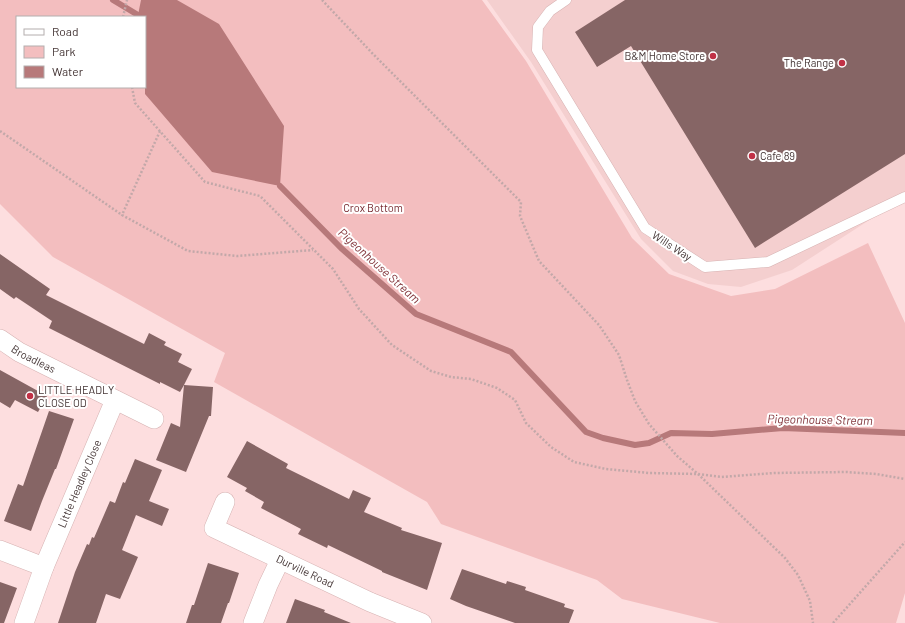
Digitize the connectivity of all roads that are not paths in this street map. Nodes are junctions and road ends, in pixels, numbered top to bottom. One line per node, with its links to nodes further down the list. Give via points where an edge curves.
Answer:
1 (566, 0): 2 (lane, Wills Way, via 550,11 538,27 537,50 645,228 705,267 768,262)
2 (905, 197)
3 (0, 339): 4 (street, Broadleas, via 20,352)
4 (115, 400): 5 (street, Broadleas); 9 (street, Little Headley Close)
5 (154, 419)
6 (225, 502): 8 (street, Durville Road, via 214,528)
7 (0, 550): 9 (street)
8 (280, 560): 11 (street); 12 (street, Durville Road)
9 (44, 567): 10 (street, Little Headley Close)
10 (24, 623)
11 (253, 623)
12 (422, 623)

